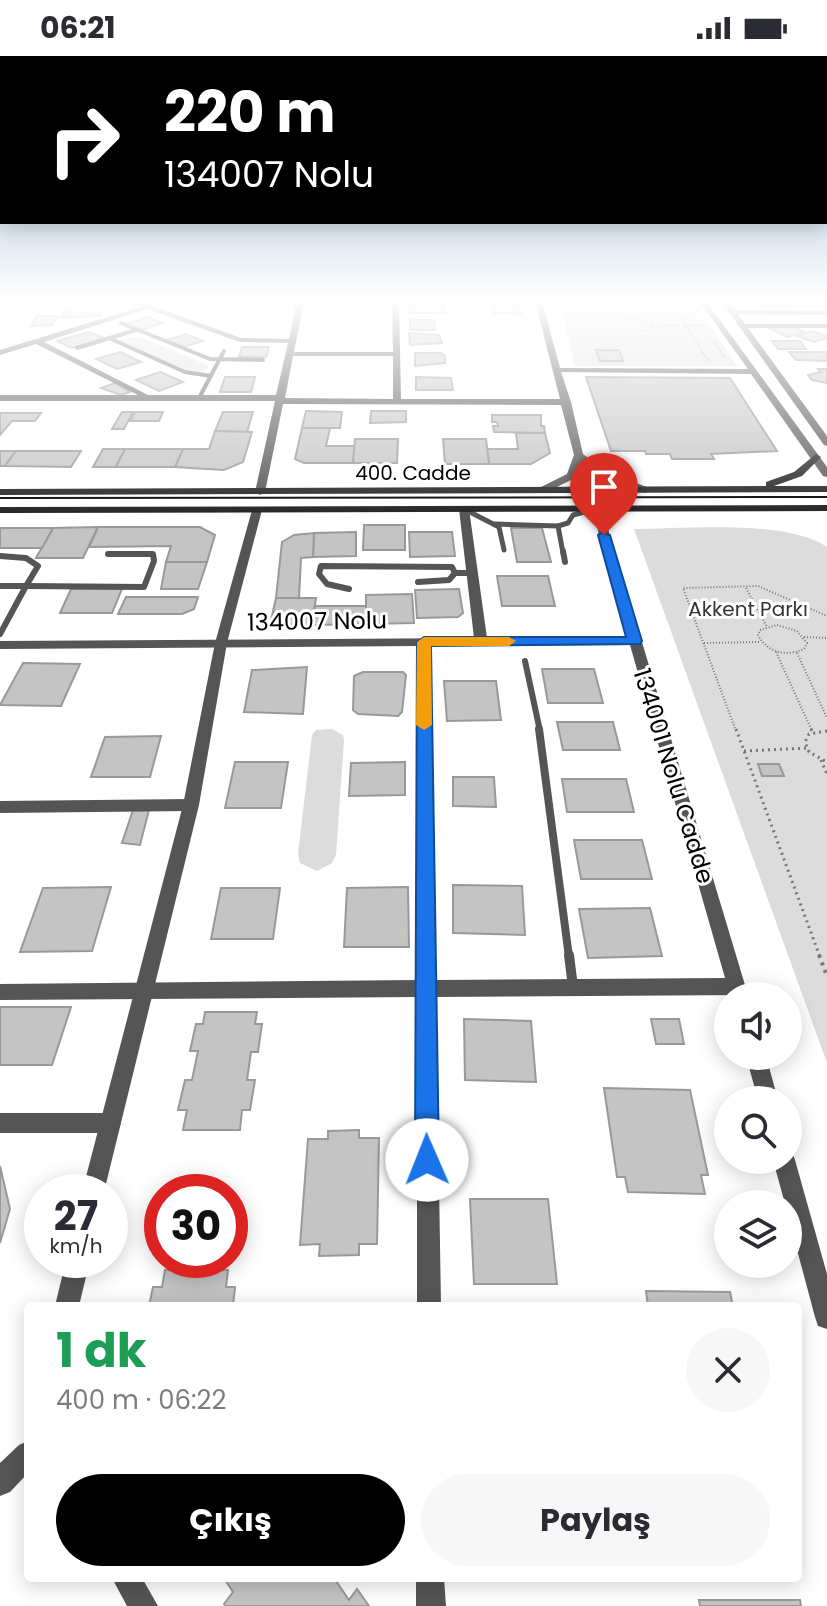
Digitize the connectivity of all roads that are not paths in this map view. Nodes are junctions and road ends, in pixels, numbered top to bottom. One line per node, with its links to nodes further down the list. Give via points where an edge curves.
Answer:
1 (100, 373): 10 (street)
2 (191, 373): 8 (lane)
3 (286, 373): 12 (street)
4 (396, 373): 13 (street)
5 (559, 373): 14 (street)
6 (755, 373): 20 (street)
7 (777, 373): 16 (street)
8 (211, 376): 11 (lane)
9 (0, 398): 10 (street)
10 (149, 398): 11 (street)
11 (199, 398): 12 (street)
12 (280, 401): 13 (street); 15 (street); 27 (street)
13 (397, 401): 14 (street)
14 (567, 402): 19 (street)
15 (0, 405)
16 (810, 419): 17 (street); 18 (street)
17 (827, 419)
18 (827, 443)
19 (579, 455): 24 (street, via 602,473); 25 (street, via 571,476)
20 (816, 457): 21 (street); 22 (main road, via 798,474)
21 (827, 474)
22 (753, 489): 23 (main road, 400. Cadde); 24 (main road, 400. Cadde)
23 (827, 489)
24 (645, 490): 25 (main road, 400. Cadde)
25 (541, 491): 27 (main road, 400. Cadde)
26 (0, 492): 27 (main road, 400. Cadde)
27 (260, 492)
28 (827, 508): 31 (main road, 400. Cadde)
29 (464, 509): 30 (main road, 400. Cadde); 33 (main road, 400. Cadde); 35 (lane); 42 (street)
30 (597, 509): 31 (main road, 400. Cadde); 36 (lane, via 573,515); 49 (street, 134001 Nolu Cadde)
31 (798, 509): 34 (main road)
32 (0, 510): 33 (main road, 400. Cadde)
33 (257, 510): 51 (street)
34 (827, 518)
35 (495, 524): 36 (lane); 37 (lane)
36 (558, 526): 40 (lane)
37 (504, 550)
38 (108, 554): 45 (lane, via 153,554 144,587)
39 (0, 556): 45 (lane, via 35,562 38,566)
40 (565, 562)
41 (455, 573): 42 (lane); 43 (lane, via 449,580); 46 (lane, via 452,567 321,566 319,574 327,584)
42 (473, 573): 48 (street)
43 (418, 582)
44 (0, 586): 45 (lane)
45 (26, 586): 47 (lane)
46 (349, 589)
47 (0, 634)
48 (481, 641): 49 (street, 134007 Nolu); 50 (street, 134007 Nolu)
49 (635, 641): 56 (street, 134001 Nolu Cadde)
50 (424, 642): 51 (street, 134007 Nolu); 58 (street)
51 (221, 643): 52 (street, 134007 Nolu); 54 (street)
52 (0, 645)
53 (525, 661): 57 (lane, via 537,712)
54 (191, 805): 55 (street); 59 (street)
55 (0, 807)
56 (735, 982)
57 (573, 988): 58 (street); 60 (street)
58 (426, 989): 59 (street); 68 (street)
59 (146, 990): 61 (street); 63 (street)
60 (714, 991)
61 (0, 992)
62 (0, 1123): 63 (street)
63 (111, 1123): 64 (street)
64 (98, 1174)
65 (788, 1174): 69 (street)
66 (74, 1278): 67 (street)
67 (68, 1302)
68 (429, 1302)
69 (827, 1317)
70 (24, 1458): 71 (street)
71 (0, 1482)
72 (128, 1582): 74 (street)
73 (430, 1582): 75 (street)
74 (143, 1606)
75 (431, 1606)

